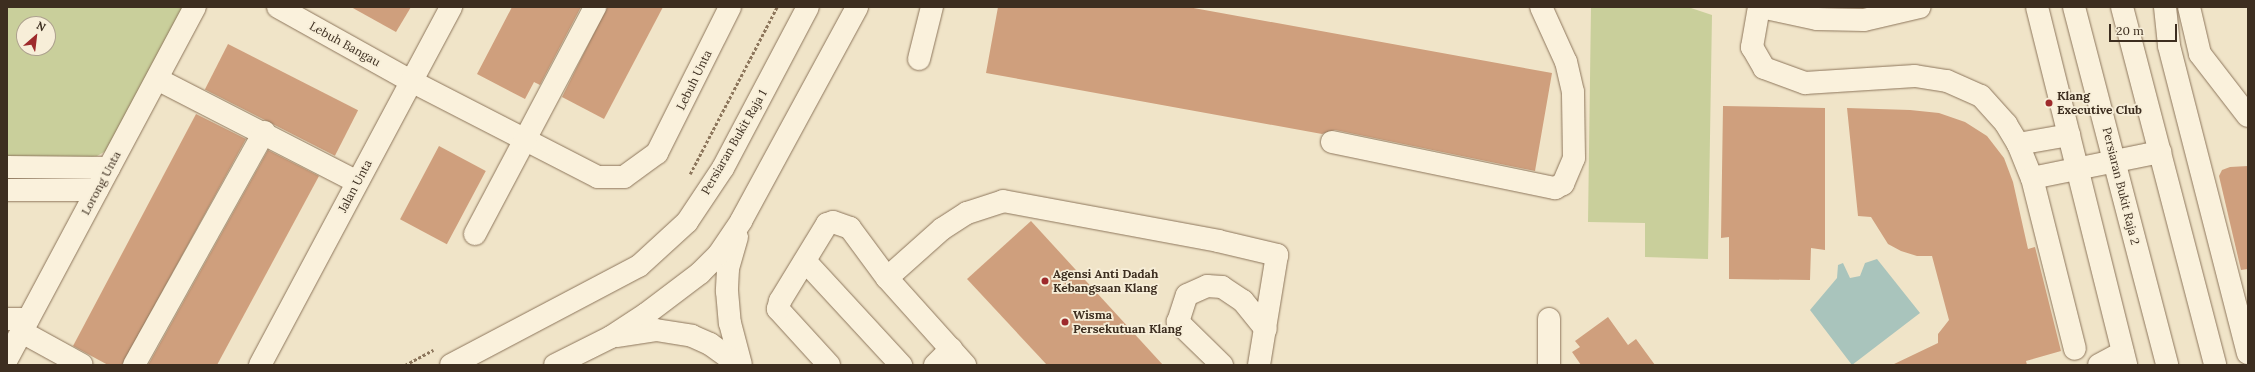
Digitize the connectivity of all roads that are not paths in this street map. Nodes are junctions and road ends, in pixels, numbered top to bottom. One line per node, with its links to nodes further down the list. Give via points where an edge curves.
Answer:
1 (196, 7): 18 (street, Lorong Unta)
2 (278, 7): 19 (street, Lebuh Bangau)
3 (451, 7): 19 (street, Jalan Unta)
4 (595, 7): 23 (street)
5 (730, 7): 27 (street, Lebuh Unta)
6 (808, 7): 52 (street, Persiaran Bukit Raja 1, via 722,168 687,222 639,266)
7 (856, 7): 36 (street)
8 (932, 7): 17 (street)
9 (1541, 7): 24 (street, via 1566,62 1573,92 1574,158 1563,184 1555,188)
10 (1760, 7): 11 (street, via 1817,19 1864,20); 25 (street, via 1752,47 1764,68 1806,83 1915,76 1947,81 1981,96 2006,124)
11 (1920, 7)
12 (2037, 7): 22 (street)
13 (2074, 7): 28 (street, Persiaran Bukit Raja 2)
14 (2122, 7): 26 (street)
15 (2165, 7): 46 (street, via 2169,46)
16 (2189, 7): 20 (street, via 2200,54)
17 (918, 59)
18 (157, 78): 21 (street); 30 (street, Lorong Unta)
19 (411, 81): 23 (street, Lebuh Bangau); 33 (street, Jalan Unta)
20 (2248, 116)
21 (264, 132): 33 (street); 50 (street)
22 (2069, 136): 25 (street); 31 (street)
23 (523, 140): 27 (street, Lebuh Bangau, via 598,178 624,177); 37 (street)
24 (1332, 142)
25 (2018, 144): 32 (street)
26 (2160, 152): 28 (street); 64 (street)
27 (658, 153)
28 (2114, 161): 31 (street); 63 (street, Persiaran Bukit Raja 2)
29 (7, 167): 30 (street)
30 (109, 168): 35 (street, Lorong Unta)
31 (2078, 169): 32 (street); 47 (street)
32 (2032, 178): 45 (street)
33 (357, 182): 51 (street, Jalan Unta)
34 (7, 190): 35 (street)
35 (97, 190): 41 (street, Lorong Unta)
36 (741, 221): 43 (street, via 719,254 700,273); 54 (street, via 728,269 727,291 730,323)
37 (475, 234)
38 (805, 261): 39 (street, via 827,224 840,222 850,228); 55 (street, via 780,301 778,309); 56 (street)
39 (887, 278): 42 (street, via 942,229 967,214 1003,201 1018,203 1218,241 1277,255); 44 (street)
40 (1549, 320): 61 (street)
41 (19, 323): 48 (street, Lorong Unta); 49 (street)
42 (1266, 329): 59 (street, via 1243,301 1222,288 1207,286 1187,295 1178,322); 60 (street)
43 (610, 337): 53 (street); 54 (street, via 656,330 692,336 710,344)
44 (951, 349): 57 (street); 58 (street)
45 (2075, 349)
46 (2248, 353)
47 (2125, 358): 62 (street)
48 (7, 359)
49 (82, 365)
50 (134, 365)
51 (260, 365)
52 (451, 365)
53 (555, 365)
54 (740, 365)
55 (829, 365)
56 (901, 365)
57 (935, 365)
58 (966, 365)
59 (1222, 365)
60 (1259, 365)
61 (1549, 365)
62 (2099, 365)
63 (2167, 365)
64 (2215, 365)

